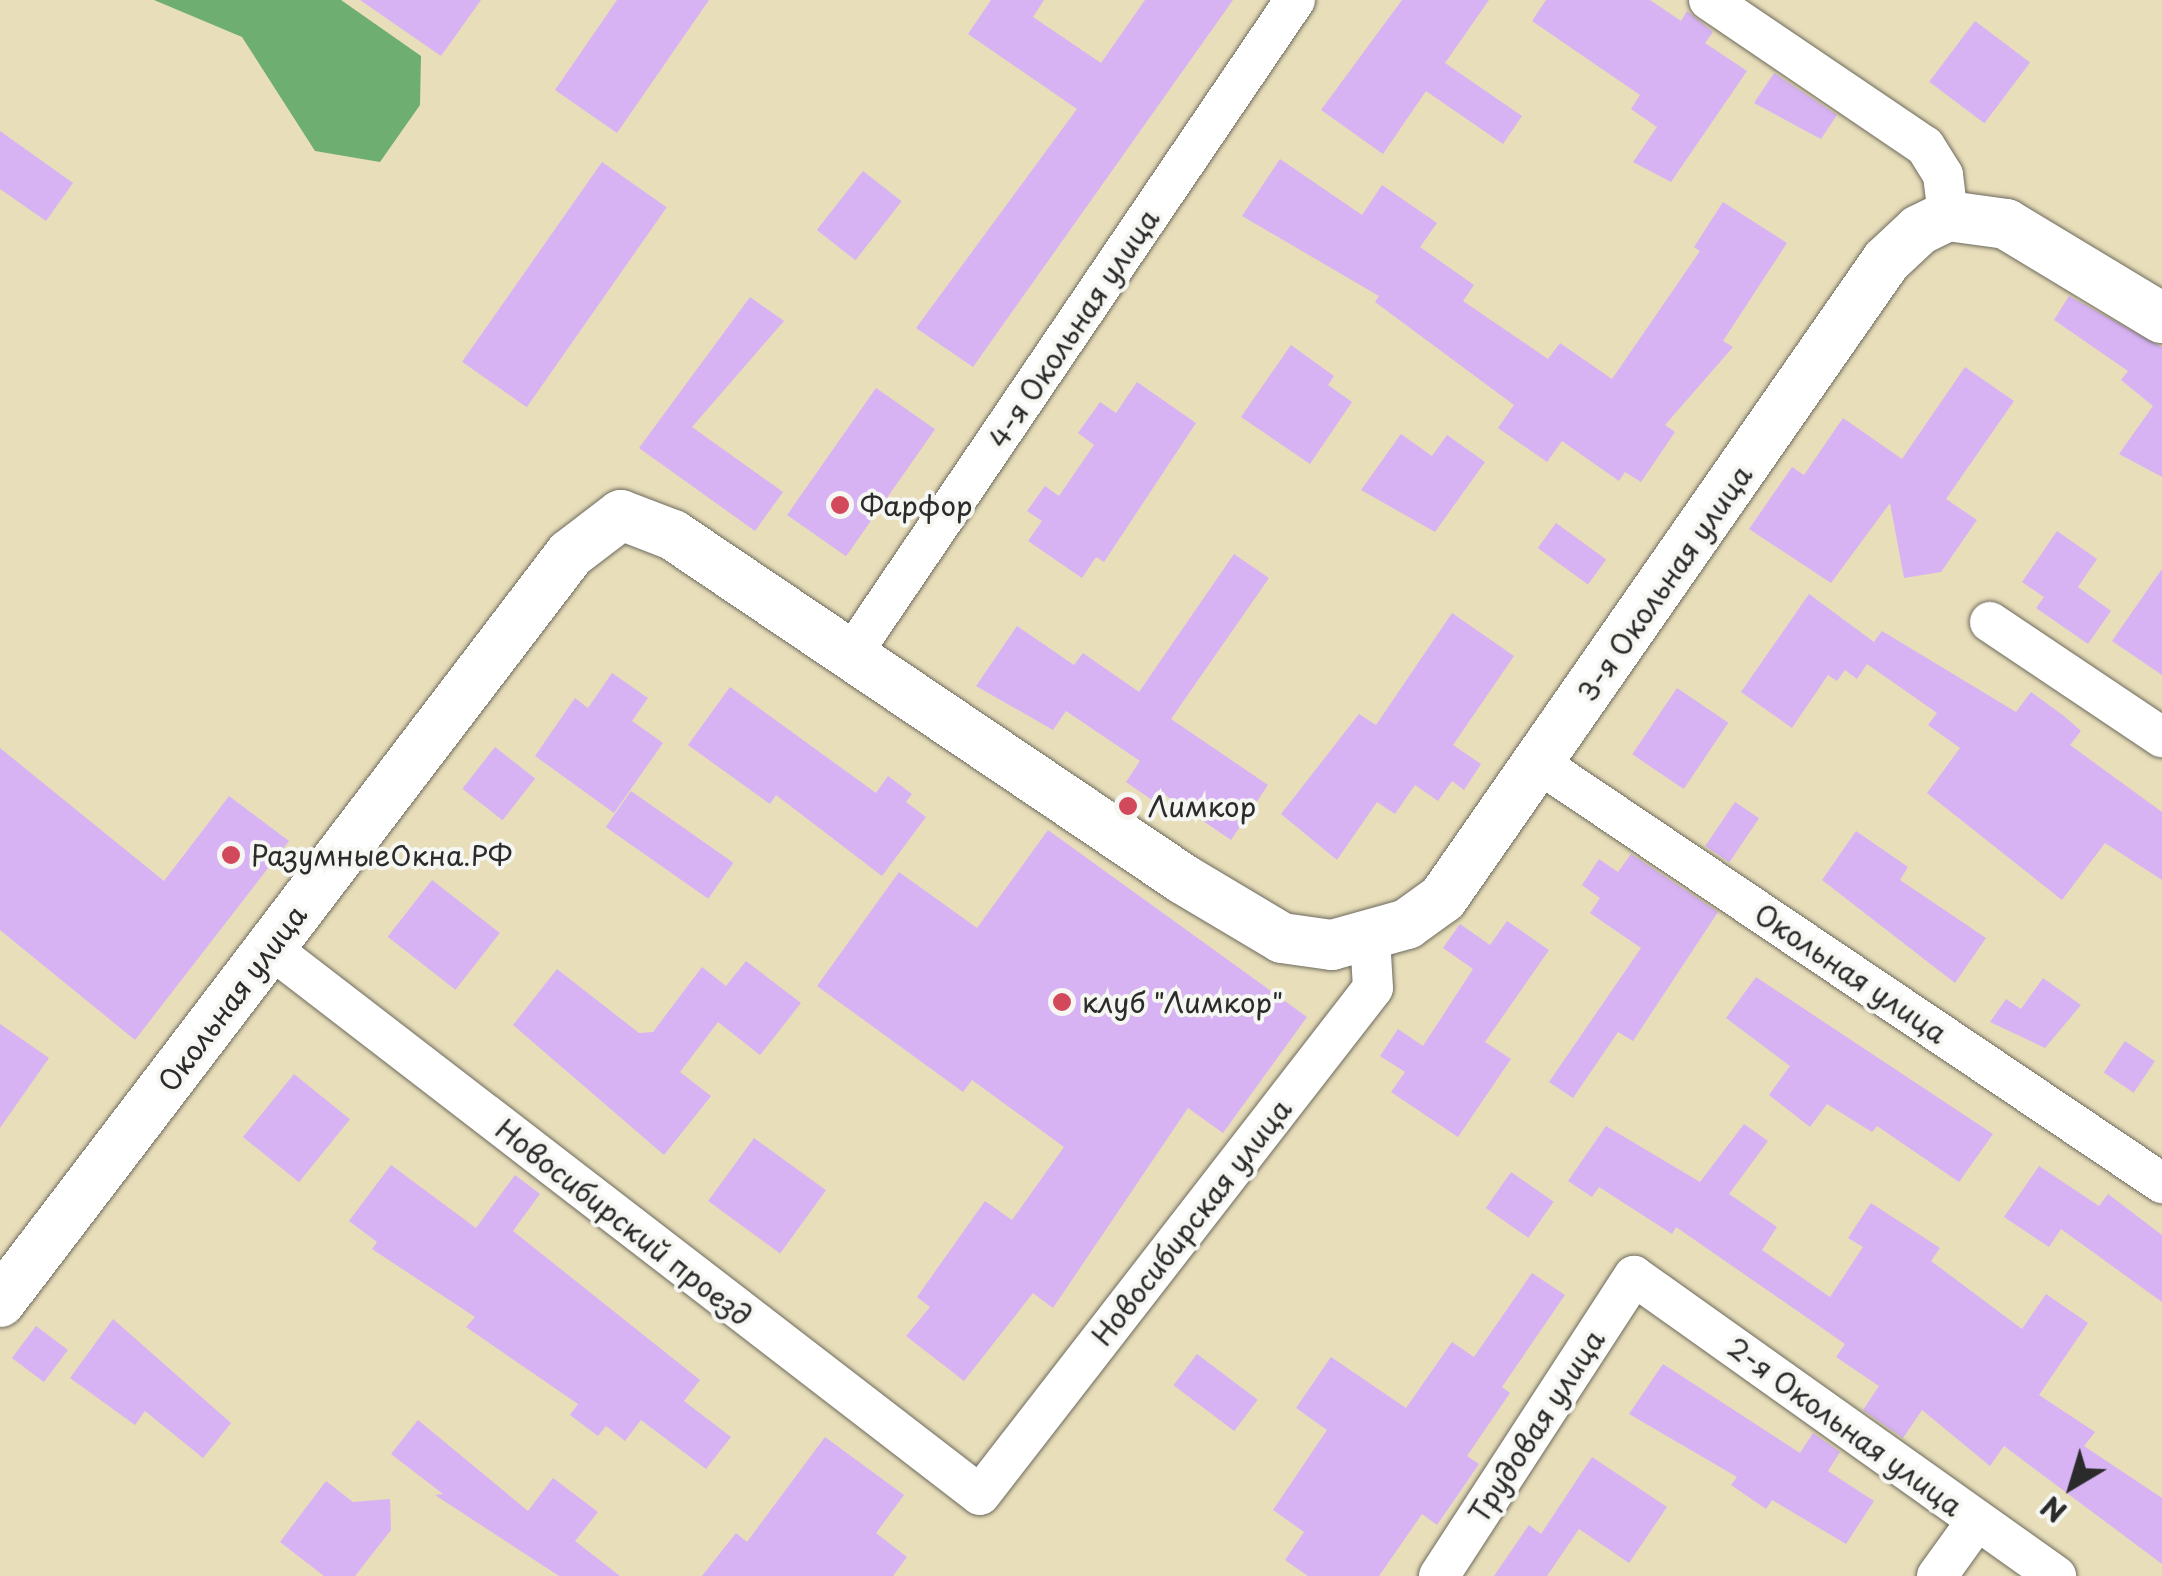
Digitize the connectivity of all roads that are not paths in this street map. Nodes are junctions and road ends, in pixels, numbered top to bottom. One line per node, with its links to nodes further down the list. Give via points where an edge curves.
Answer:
1 (1296, 0): 6 (street, 4-я Окольная улица)
2 (1709, 0): 3 (street, via 1925,146 1943,175)
3 (1948, 216): 4 (street, via 2043,239); 8 (street, 3-я Окольная улица, via 1886,261)
4 (2162, 318)
5 (1990, 622): 7 (street)
6 (851, 655): 9 (street, via 1282,938); 10 (street, Окольная улица, via 673,535 621,515 570,554)
7 (2162, 736)
8 (1540, 764): 9 (street, 3-я Окольная улица, via 1444,898); 11 (street, Окольная улица)
9 (1370, 938): 14 (street, Новосибирская улица, via 1372,988)
10 (270, 948): 13 (street, Окольная улица); 14 (street, Новосибирский проезд)
11 (2162, 1183)
12 (1634, 1276): 15 (street, 2-я Окольная улица); 16 (street, Трудовая улица)
13 (0, 1302)
14 (980, 1495)
15 (1976, 1522): 17 (street); 18 (street, 2-я Окольная улица)
16 (1439, 1576)
17 (1937, 1576)
18 (2056, 1576)

